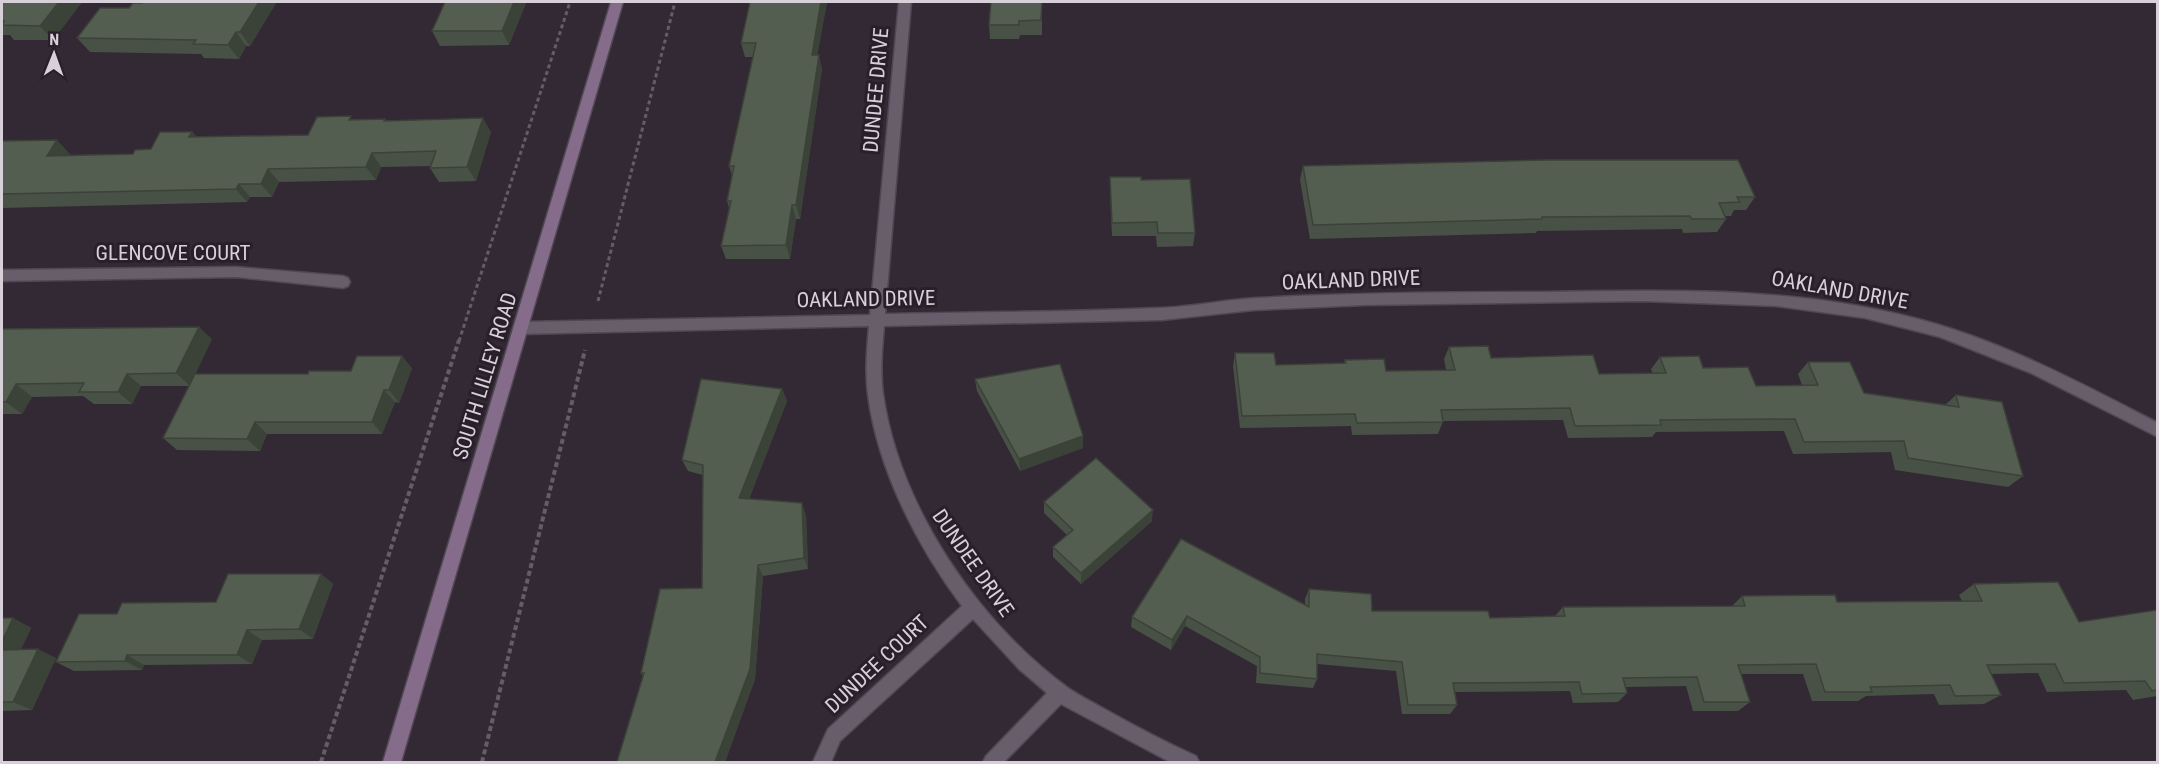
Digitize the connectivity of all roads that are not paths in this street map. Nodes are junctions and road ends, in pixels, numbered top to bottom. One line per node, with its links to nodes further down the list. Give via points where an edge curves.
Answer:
1 (617, 2): 6 (street, SOUTH LILLEY ROAD)
2 (905, 2): 5 (street, DUNDEE DRIVE)
3 (2, 276): 4 (street, GLENCOVE COURT, via 236,272)
4 (344, 282)
5 (876, 320): 6 (street, OAKLAND DRIVE); 7 (street, OAKLAND DRIVE, via 1162,314 1251,304 1360,299 1750,296 1850,309 1910,322 2027,365); 8 (street, DUNDEE DRIVE, via 877,399 892,461 917,521)
6 (522, 328): 10 (street, SOUTH LILLEY ROAD)
7 (2157, 431)
8 (974, 607): 9 (street, DUNDEE DRIVE, via 1013,653); 11 (street, DUNDEE COURT, via 834,735)
9 (1060, 693): 12 (street); 13 (street, DUNDEE DRIVE, via 1147,744)
10 (392, 762)
11 (822, 762)
12 (992, 762)
13 (1190, 762)

